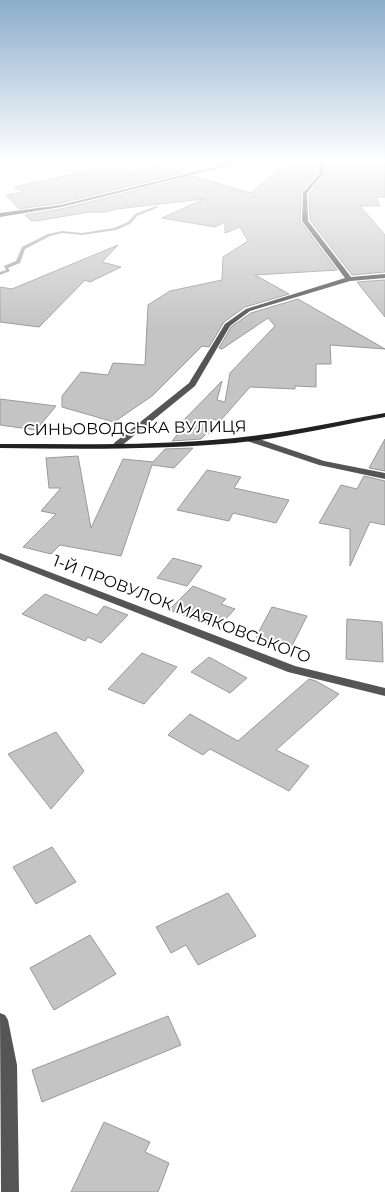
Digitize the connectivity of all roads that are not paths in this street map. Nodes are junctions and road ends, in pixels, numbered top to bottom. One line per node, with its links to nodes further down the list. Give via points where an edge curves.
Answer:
1 (305, 218): 3 (street)
2 (385, 276): 3 (street)
3 (349, 280): 7 (street, via 248,310 227,325 192,384)
4 (385, 415): 5 (main road)
5 (250, 438): 7 (main road, СИНЬОВОДСЬКА ВУЛИЦЯ); 8 (street, СИНЬОВОДСЬКА ВУЛИЦЯ, via 322,463)
6 (0, 446): 7 (main road, СИНЬОВОДСЬКА ВУЛИЦЯ)
7 (117, 446)
8 (385, 476)
9 (0, 556): 10 (street, 1-Й ПРОВУЛОК МАЯКОВСЬКОГО, via 292,669)
10 (385, 692)
11 (0, 1020): 12 (street, via 9,1065)
12 (10, 1192)

